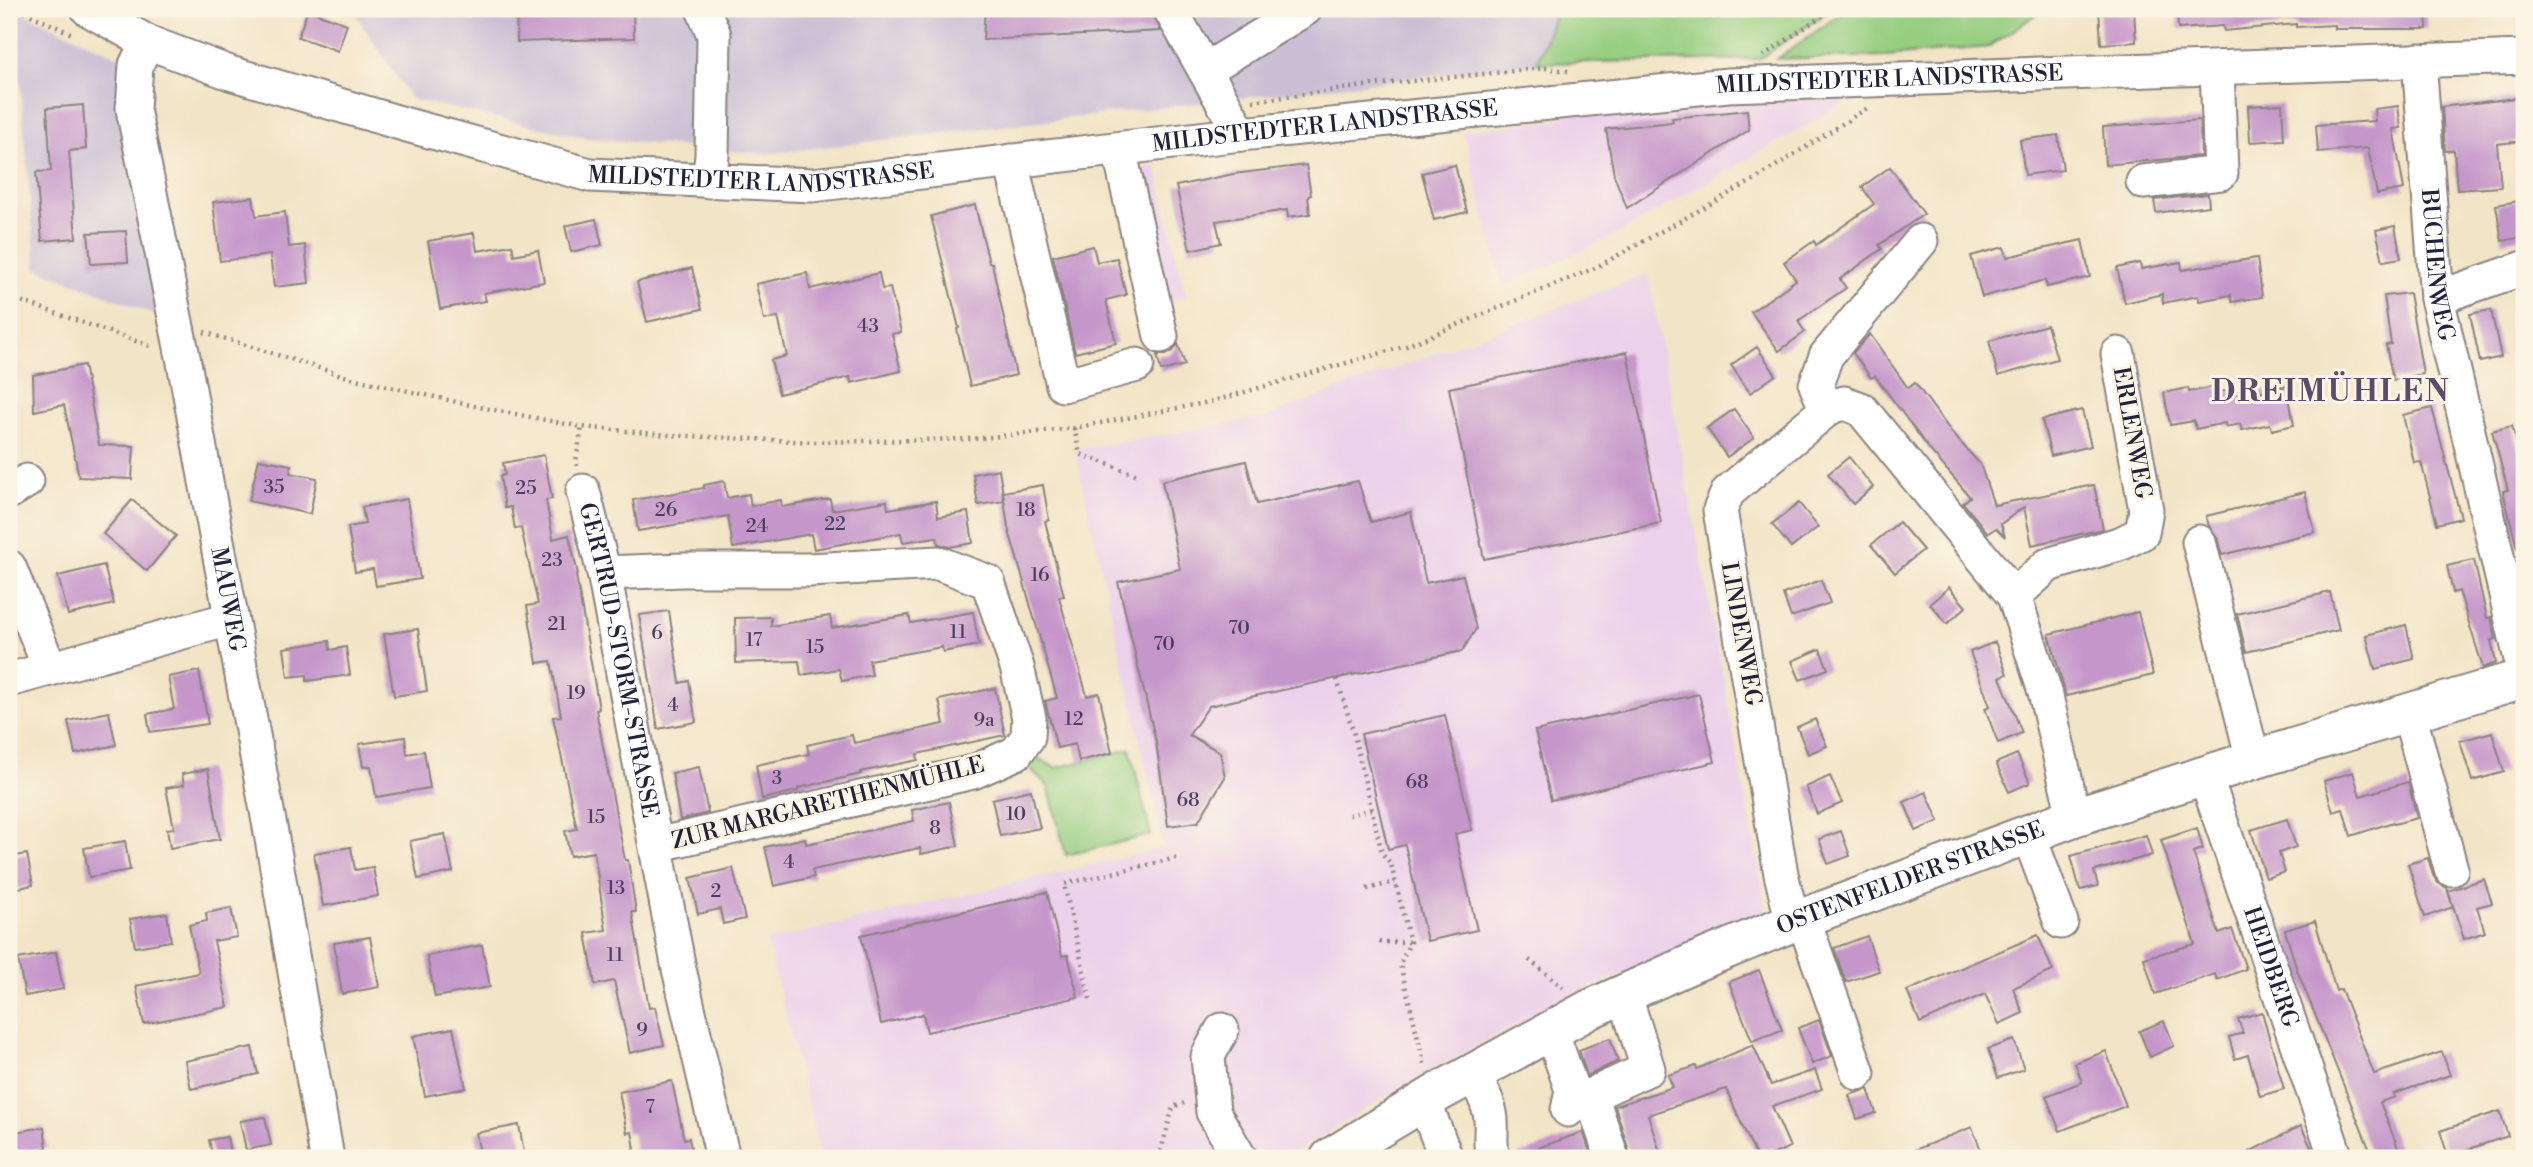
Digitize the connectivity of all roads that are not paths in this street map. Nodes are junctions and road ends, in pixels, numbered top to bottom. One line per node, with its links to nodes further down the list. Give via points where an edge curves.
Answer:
1 (88, 9): 5 (street, MILDSTEDTER LANDSTRASSE)
2 (703, 9): 13 (street, via 714,35)
3 (1170, 9): 9 (street)
4 (1305, 9): 9 (street)
5 (147, 42): 13 (street, MILDSTEDTER LANDSTRASSE, via 230,73 590,175); 27 (street, MAUWEG, via 136,65 133,109)
6 (2524, 57): 7 (street, MILDSTEDTER LANDSTRASSE)
7 (2419, 60): 8 (street, MILDSTEDTER LANDSTRASSE); 17 (street, BUCHENWEG)
8 (2217, 68): 10 (street, MILDSTEDTER LANDSTRASSE, via 1728,85); 14 (street, via 2221,173)
9 (1205, 70): 10 (street)
10 (1241, 134): 11 (street, MILDSTEDTER LANDSTRASSE)
11 (1119, 149): 12 (street, MILDSTEDTER LANDSTRASSE); 18 (street)
12 (1011, 161): 13 (street, MILDSTEDTER LANDSTRASSE, via 812,185); 20 (street, via 1063,385)
13 (709, 181)
14 (2143, 182)
15 (1920, 241): 21 (street, via 1826,356 1816,385)
16 (2524, 268): 17 (street)
17 (2437, 298): 29 (street, BUCHENWEG)
18 (1161, 336)
19 (2118, 354): 26 (street, ERLENWEG, via 2146,510 2142,533 2048,565)
20 (1138, 365)
21 (1835, 406): 26 (street, via 1861,409); 39 (street, LINDENWEG, via 1728,492 1720,510 1781,874)
22 (583, 491): 25 (street, GERTRUD-STORM-STRASSE)
23 (2199, 542): 33 (street)
24 (9, 567): 28 (street)
25 (604, 573): 37 (street, GERTRUD-STORM-STRASSE); 37 (street, ZUR MARGARETHENMÜHLE, via 938,564 988,582 1029,718 1028,737 1016,753 973,772)
26 (2014, 596): 35 (street, via 2045,692)
27 (230, 619): 28 (street); 49 (street, MAUWEG)
28 (50, 669): 31 (street)
29 (2524, 672)
30 (2524, 678): 32 (main road, OSTENFELDER STRASSE)
31 (9, 680)
32 (2409, 713): 33 (main road, OSTENFELDER STRASSE); 38 (street)
33 (2253, 760): 34 (main road, OSTENFELDER STRASSE)
34 (2205, 775): 35 (main road, OSTENFELDER STRASSE); 55 (street, HEIDBERG)
35 (2074, 817): 36 (main road, OSTENFELDER STRASSE)
36 (2028, 833): 39 (main road, OSTENFELDER STRASSE); 40 (street)
37 (656, 845): 50 (street, GERTRUD-STORM-STRASSE)
38 (2451, 869)
39 (1798, 920): 41 (main road, OSTENFELDER STRASSE); 45 (street, LINDENWEG)
40 (2061, 922)
41 (1624, 993): 43 (main road, OSTENFELDER STRASSE); 54 (street, via 1648,1069 1591,1095)
42 (1222, 1030): 51 (street, via 1208,1056 1213,1112)
43 (1551, 1030): 44 (main road, OSTENFELDER STRASSE); 47 (street, via 1572,1090)
44 (1473, 1073): 46 (main road, OSTENFELDER STRASSE); 53 (street, via 1489,1107)
45 (1858, 1073)
46 (1431, 1097): 48 (main road, OSTENFELDER STRASSE); 52 (street)
47 (1568, 1110)
48 (1336, 1157)
49 (327, 1158)
50 (723, 1158)
51 (1240, 1158)
52 (1446, 1158)
53 (1493, 1158)
54 (1612, 1158)
55 (2336, 1158)

